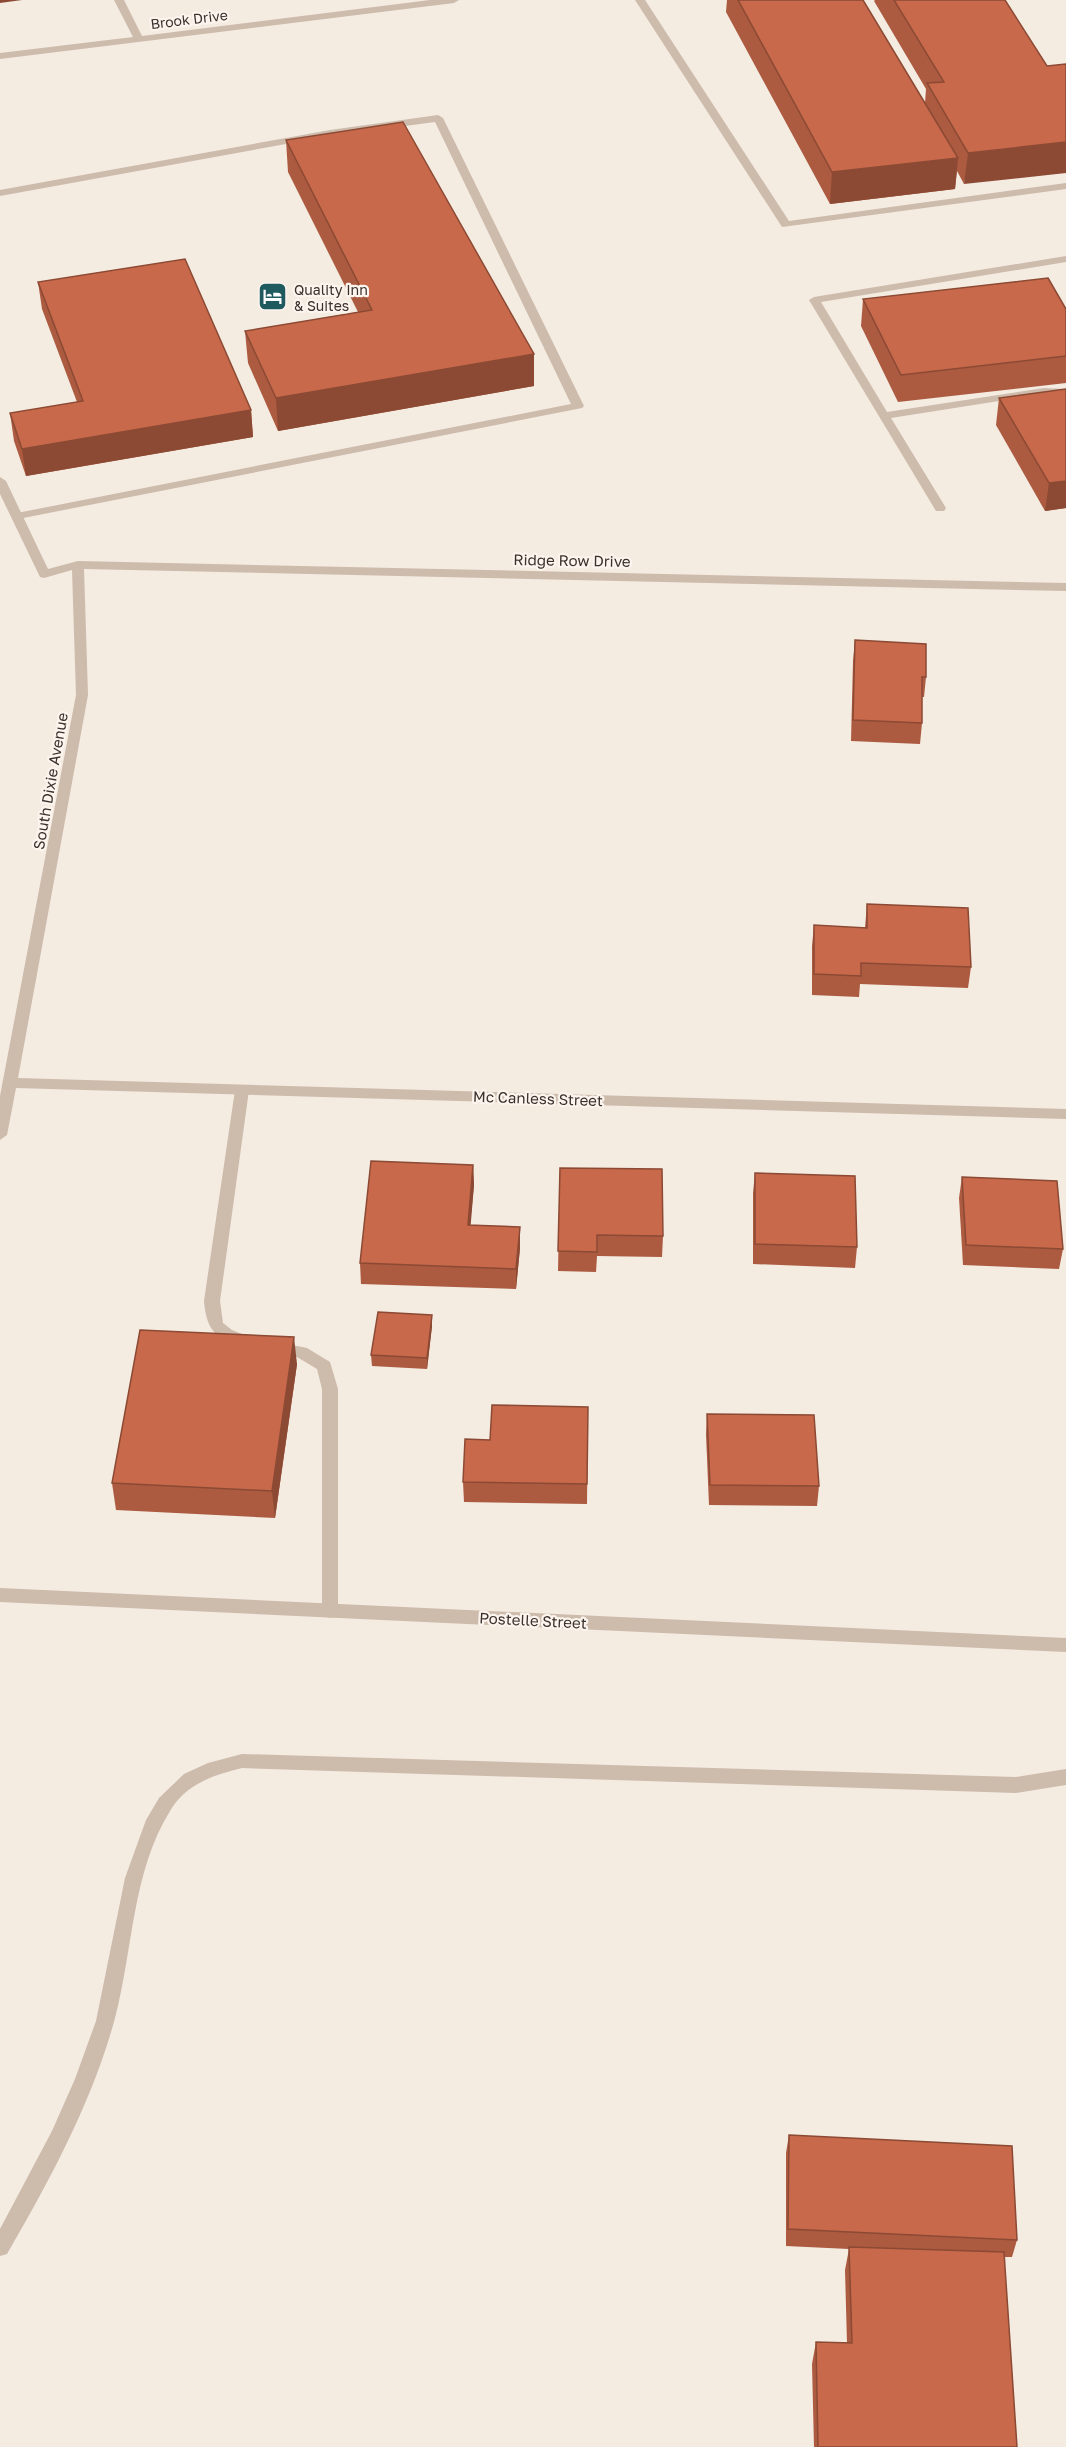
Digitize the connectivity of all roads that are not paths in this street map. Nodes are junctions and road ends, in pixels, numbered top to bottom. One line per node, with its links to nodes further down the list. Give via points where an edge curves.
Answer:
1 (120, 0): 4 (street)
2 (454, 0): 4 (street, Brook Drive)
3 (640, 0): 6 (street, via 786,225)
4 (139, 39): 5 (street, Brook Drive)
5 (0, 56)
6 (1066, 186)
7 (0, 194): 13 (street, via 330,133 438,118 578,406)
8 (1066, 259): 10 (street, via 814,300)
9 (1066, 392): 10 (street, via 1044,391)
10 (884, 416): 12 (street)
11 (0, 481): 13 (street)
12 (940, 508)
13 (17, 517): 14 (street, via 44,574)
14 (78, 565): 15 (street, Ridge Row Drive); 16 (street, South Dixie Avenue, via 82,695)
15 (1066, 587)
16 (11, 1083): 17 (street, Mc Canless Street); 19 (street, South Dixie Avenue)
17 (242, 1090): 18 (street, Mc Canless Street); 21 (street, via 212,1301 213,1321 223,1334 301,1352 324,1366 330,1389)
18 (1066, 1113)
19 (0, 1135)
20 (0, 1595): 21 (street, Postelle Street)
21 (330, 1611): 22 (street, Postelle Street)
22 (1066, 1645)
23 (1066, 1777): 24 (street, via 1016,1785 242,1761 207,1770 181,1784 164,1806 144,1845 105,2020 28,2202)
24 (0, 2247)

